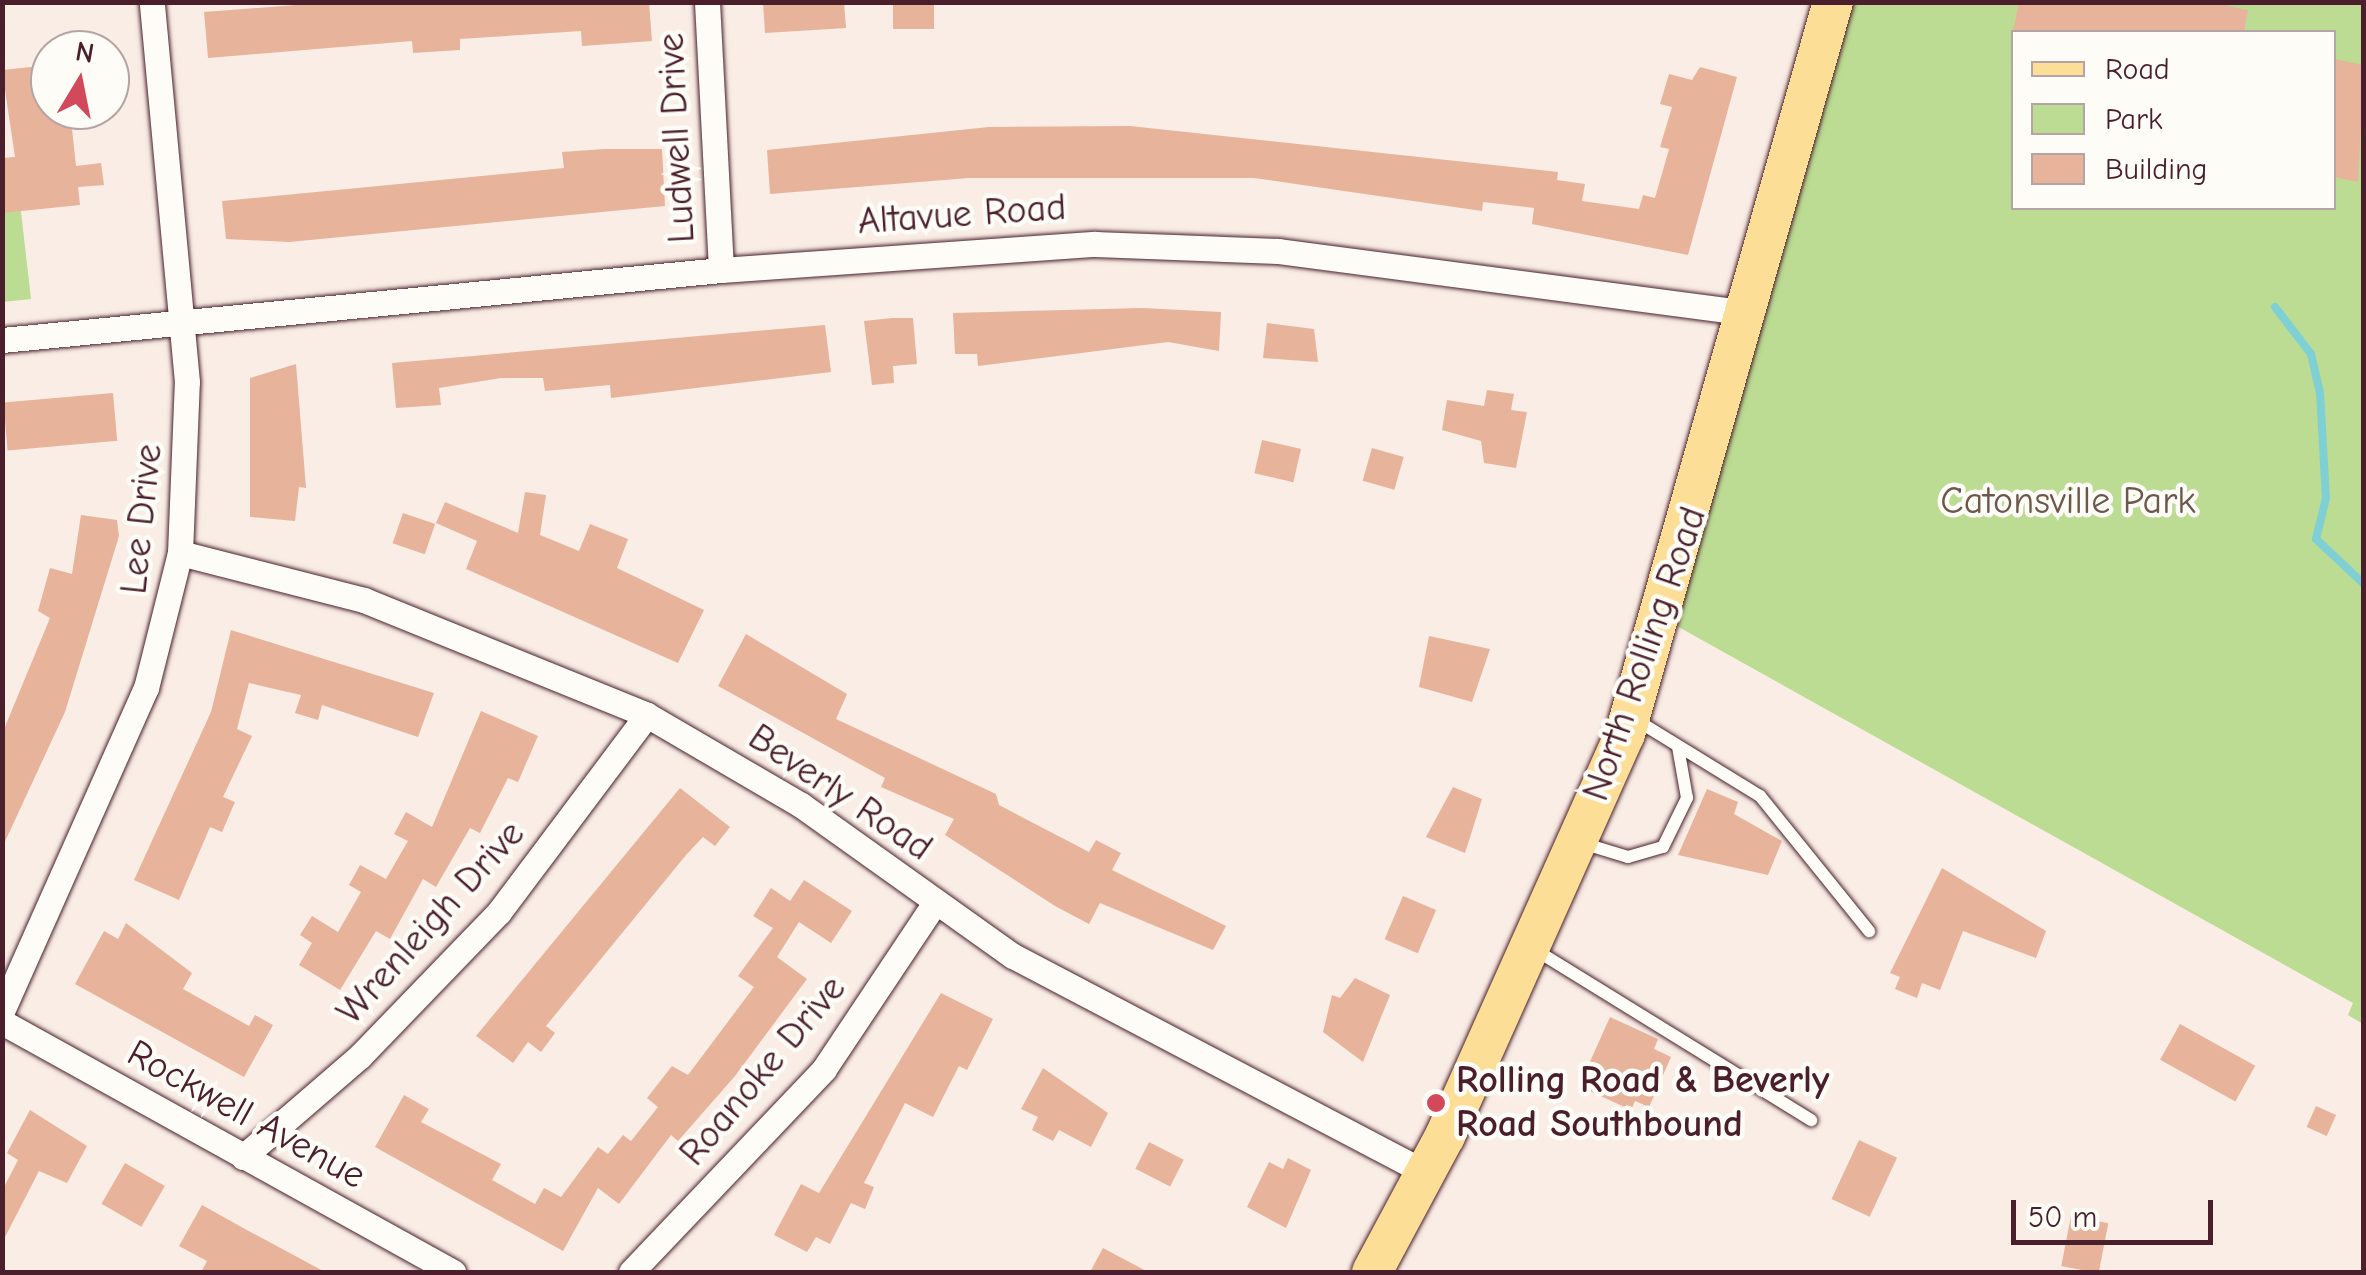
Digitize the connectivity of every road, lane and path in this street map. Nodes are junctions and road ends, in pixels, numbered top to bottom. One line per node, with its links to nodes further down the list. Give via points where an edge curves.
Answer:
1 (152, 2): 6 (street, Lee Drive)
2 (707, 2): 4 (street, Ludwell Drive)
3 (1834, 2): 5 (main road, North Rolling Road)
4 (722, 270): 5 (street, Altavue Road, via 962,250 1193,245); 6 (street, Altavue Road)
5 (1747, 313): 10 (main road, North Rolling Road)
6 (181, 323): 7 (street, Altavue Road); 8 (street, Lee Drive, via 189,441)
7 (2, 340)
8 (180, 553): 9 (street, Beverly Road, via 364,600); 16 (street, Lee Drive, via 146,688)
9 (647, 715): 13 (street, Beverly Road, via 801,806); 19 (street, Wrenleigh Drive, via 499,912 360,1056)
10 (1631, 717): 11 (lane); 12 (main road, North Rolling Road)
11 (1678, 747): 12 (lane, via 1687,798 1662,847 1628,857); 14 (lane, via 1760,796)
12 (1579, 842): 15 (main road, North Rolling Road)
13 (934, 904): 20 (street, Beverly Road, via 1013,956); 22 (street, Roanoke Drive, via 792,1108)
14 (1869, 930)
15 (1532, 948): 18 (lane); 20 (main road, North Rolling Road)
16 (2, 1011)
17 (2, 1022): 19 (street, Rockwell Avenue)
18 (1811, 1120)
19 (244, 1157): 21 (street, Rockwell Avenue)
20 (1424, 1172): 23 (main road, North Rolling Road)
21 (453, 1272)
22 (631, 1272)
23 (1372, 1272)

